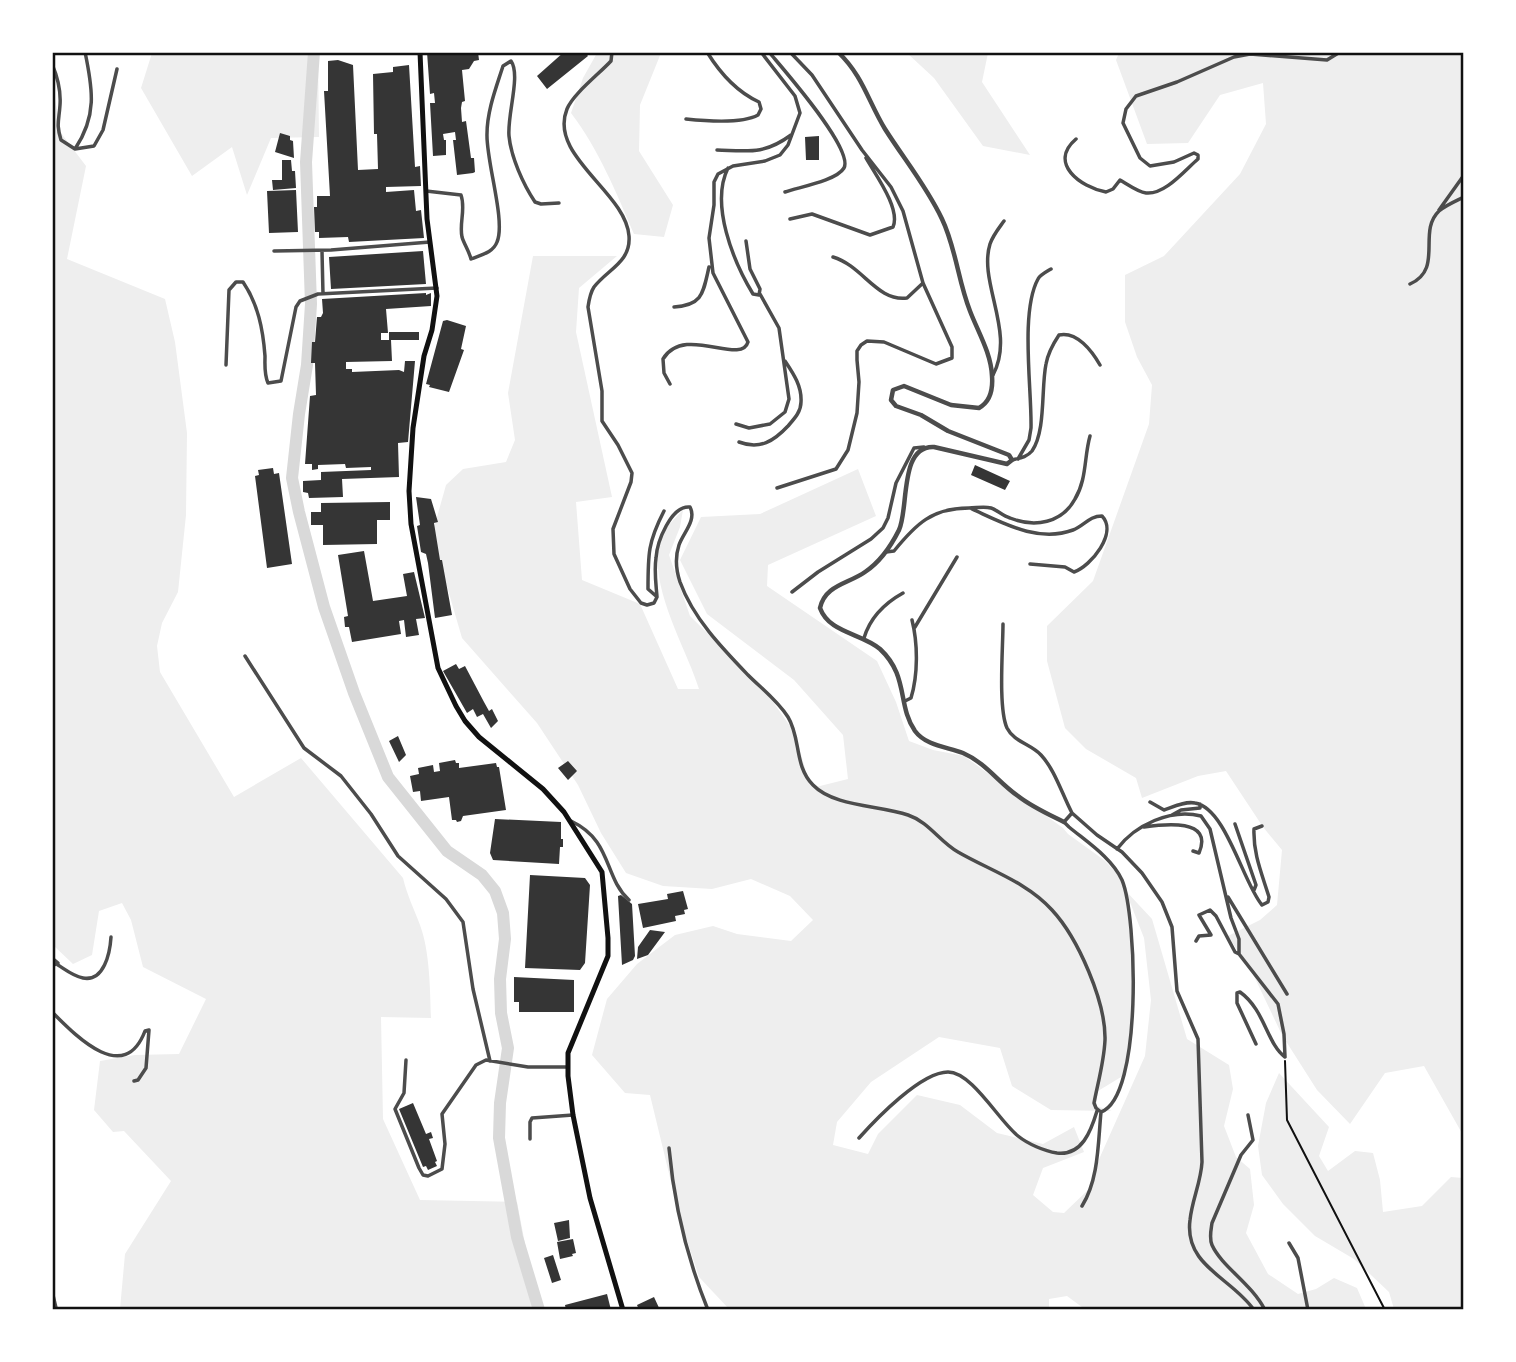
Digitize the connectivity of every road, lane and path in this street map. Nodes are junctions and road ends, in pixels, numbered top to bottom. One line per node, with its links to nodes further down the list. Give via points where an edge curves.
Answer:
1 (85, 52): 15 (street, via 92,112 86,134)
2 (420, 52): 20 (main road)
3 (612, 52): 58 (street, via 611,61 568,107 564,129 570,147 617,209 629,233 627,254 595,286 588,307 602,391 602,421 632,473 613,528 614,554 636,598 647,605)
4 (706, 52): 12 (street, via 761,109 751,119)
5 (761, 52): 13 (street, via 794,96 800,113)
6 (769, 52): 21 (street, via 809,100 846,164 833,177)
7 (790, 52): 17 (street, via 812,75)
8 (838, 52): 43 (street, via 860,78 878,118 943,220)
9 (1340, 52): 14 (street, via 1327,60 1250,54 1234,57 1136,96 1126,109 1124,122 1140,158 1150,166 1198,155 1157,191 1146,193 1120,180 1106,192 1086,185 1066,168 1064,159 1065,150)
10 (52, 64): 15 (street, via 59,82 56,125 61,140)
11 (117, 69): 15 (street, via 103,130 94,146)
12 (686, 119)
13 (791, 135): 16 (street, via 760,151); 18 (street, via 780,155)
14 (1076, 139)
15 (75, 149)
16 (716, 150)
17 (862, 150): 25 (street, via 889,199 893,227 870,235 812,214); 34 (street, via 903,211)
18 (728, 168): 32 (street, via 714,182); 38 (street, via 721,186 726,230 747,284 753,294)
19 (1464, 175): 24 (street)
20 (426, 191): 23 (street, via 461,195 462,238 471,259 496,245 499,229 487,125 503,66 510,61 515,73 509,114 512,149 535,202); 28 (main road)
21 (785, 192)
22 (1464, 197): 24 (street)
23 (559, 203)
24 (1438, 212): 35 (street, via 1427,272)
25 (790, 219)
26 (1004, 221): 43 (street, via 993,235 987,258 999,315 999,364)
27 (746, 241): 38 (street, via 746,255)
28 (430, 242): 29 (street); 36 (main road)
29 (322, 250): 30 (street); 37 (street)
30 (274, 251)
31 (833, 257): 34 (street, via 855,267 893,298 907,298)
32 (710, 264): 39 (street, via 697,301); 44 (street, via 747,347 743,351 693,344 674,347 663,359)
33 (1051, 270): 49 (street, via 1038,277 1031,301 1031,428 1029,440)
34 (923, 283): 50 (street, via 952,346 952,358 936,364 884,342 861,345 857,351 857,413 848,450 836,469)
35 (1410, 284)
36 (437, 288): 37 (street); 69 (main road, via 413,428 409,500 438,668 472,729 543,789)
37 (321, 294): 41 (street, via 296,307 281,381 271,384 265,376 256,306 243,282 233,283)
38 (760, 294): 40 (street, via 779,328)
39 (674, 307)
40 (783, 359): 45 (street, via 789,400 785,412 765,427); 47 (street, via 799,387 802,404 796,417 770,442 754,446)
41 (226, 365)
42 (1100, 365): 49 (street, via 1084,344 1069,334 1059,334 1045,366 1033,449)
43 (993, 375): 49 (street, via 986,403 979,408 951,405 904,386 893,390 891,400 948,431)
44 (670, 384)
45 (736, 424)
46 (1090, 436): 51 (street, via 1078,492 1066,512 1048,522 1030,523 990,508)
47 (739, 442)
48 (926, 447): 49 (street, via 1007,464); 53 (street, via 909,471 901,526); 56 (street, via 914,448 904,466 883,528)
49 (1015, 459)
50 (777, 488)
51 (969, 508): 53 (street, via 936,513 911,529 894,551); 55 (street, via 1012,527 1045,535 1072,530 1097,516 1107,522 1100,547 1079,570)
52 (664, 511): 58 (street, via 648,550 648,589)
53 (886, 552): 62 (street, via 865,572 836,586 820,608 827,622)
54 (957, 557): 61 (street)
55 (1030, 564)
56 (792, 592)
57 (903, 593): 62 (street, via 881,609)
58 (657, 597): 92 (street, via 660,539 675,513 690,507 692,518 678,545 680,582 701,620 789,718 804,772 813,786 835,797 910,815 958,852 1016,882 1052,909 1087,970 1101,1013 1105,1038 1094,1103)
59 (912, 620): 61 (street)
60 (1003, 624): 67 (street, via 1007,727 1015,738 1040,753)
61 (914, 629): 64 (street, via 913,691)
62 (864, 638): 64 (street, via 896,669)
63 (245, 656): 89 (street, via 304,748 341,776 398,856 446,899 463,922)
64 (905, 701): 70 (street, via 908,717 926,741 982,763 1019,797)
65 (1150, 802): 66 (street, via 1164,810)
66 (1200, 804): 68 (street, via 1200,808); 76 (street, via 1223,829)
67 (1072, 813): 70 (street); 74 (street)
68 (1171, 816): 73 (street); 77 (street, via 1195,815 1206,821)
69 (571, 821): 78 (street, via 597,841); 90 (main road, via 602,872 608,956 573,1036)
70 (1064, 822): 92 (street, via 1119,875 1132,932 1130,1051 1112,1104)
71 (1234, 824): 76 (street, via 1255,879)
72 (1262, 826): 76 (street, via 1254,829 1255,858 1268,902 1262,905)
73 (1140, 828): 74 (street); 75 (street, via 1194,828 1201,846 1199,853)
74 (1117, 849): 104 (street, via 1163,902 1172,927 1177,991 1199,1039 1202,1176 1189,1222 1192,1250)
75 (1192, 851)
76 (1254, 890)
77 (1226, 895): 81 (street); 84 (street)
78 (629, 900)
79 (111, 937): 83 (street, via 104,965 93,978 79,977)
80 (1196, 942): 81 (street, via 1199,936 1211,935 1199,915 1210,910)
81 (1239, 954): 87 (street, via 1278,1004)
82 (52, 958): 83 (street)
83 (55, 965)
84 (1287, 994)
85 (52, 1012): 91 (street, via 79,1038 110,1055 124,1056 149,1030 146,1068)
86 (1256, 1044): 87 (street, via 1237,993 1256,1008)
87 (1285, 1057): 107 (path, via 1287,1120)
88 (406, 1060): 89 (street, via 405,1087 395,1109 419,1168 428,1176 442,1170 442,1114 476,1065)
89 (490, 1061): 90 (street)
90 (568, 1067): 93 (main road)
91 (134, 1081)
92 (1099, 1111): 95 (street, via 1078,1148 1055,1153 1020,1138 963,1077 949,1072 904,1093); 98 (street, via 1095,1168)
93 (573, 1115): 96 (street, via 533,1118); 102 (main road, via 600,1237)
94 (1248, 1115): 105 (street, via 1253,1140 1241,1155 1210,1234 1217,1252)
95 (859, 1138)
96 (530, 1139)
97 (669, 1148): 103 (street, via 681,1224)
98 (1082, 1206)
99 (1289, 1243): 106 (street, via 1298,1258)
100 (52, 1293): 101 (street)
101 (56, 1310)
102 (623, 1310)
103 (708, 1310)
104 (1254, 1310)
105 (1265, 1310)
106 (1308, 1310)
107 (1385, 1310)

